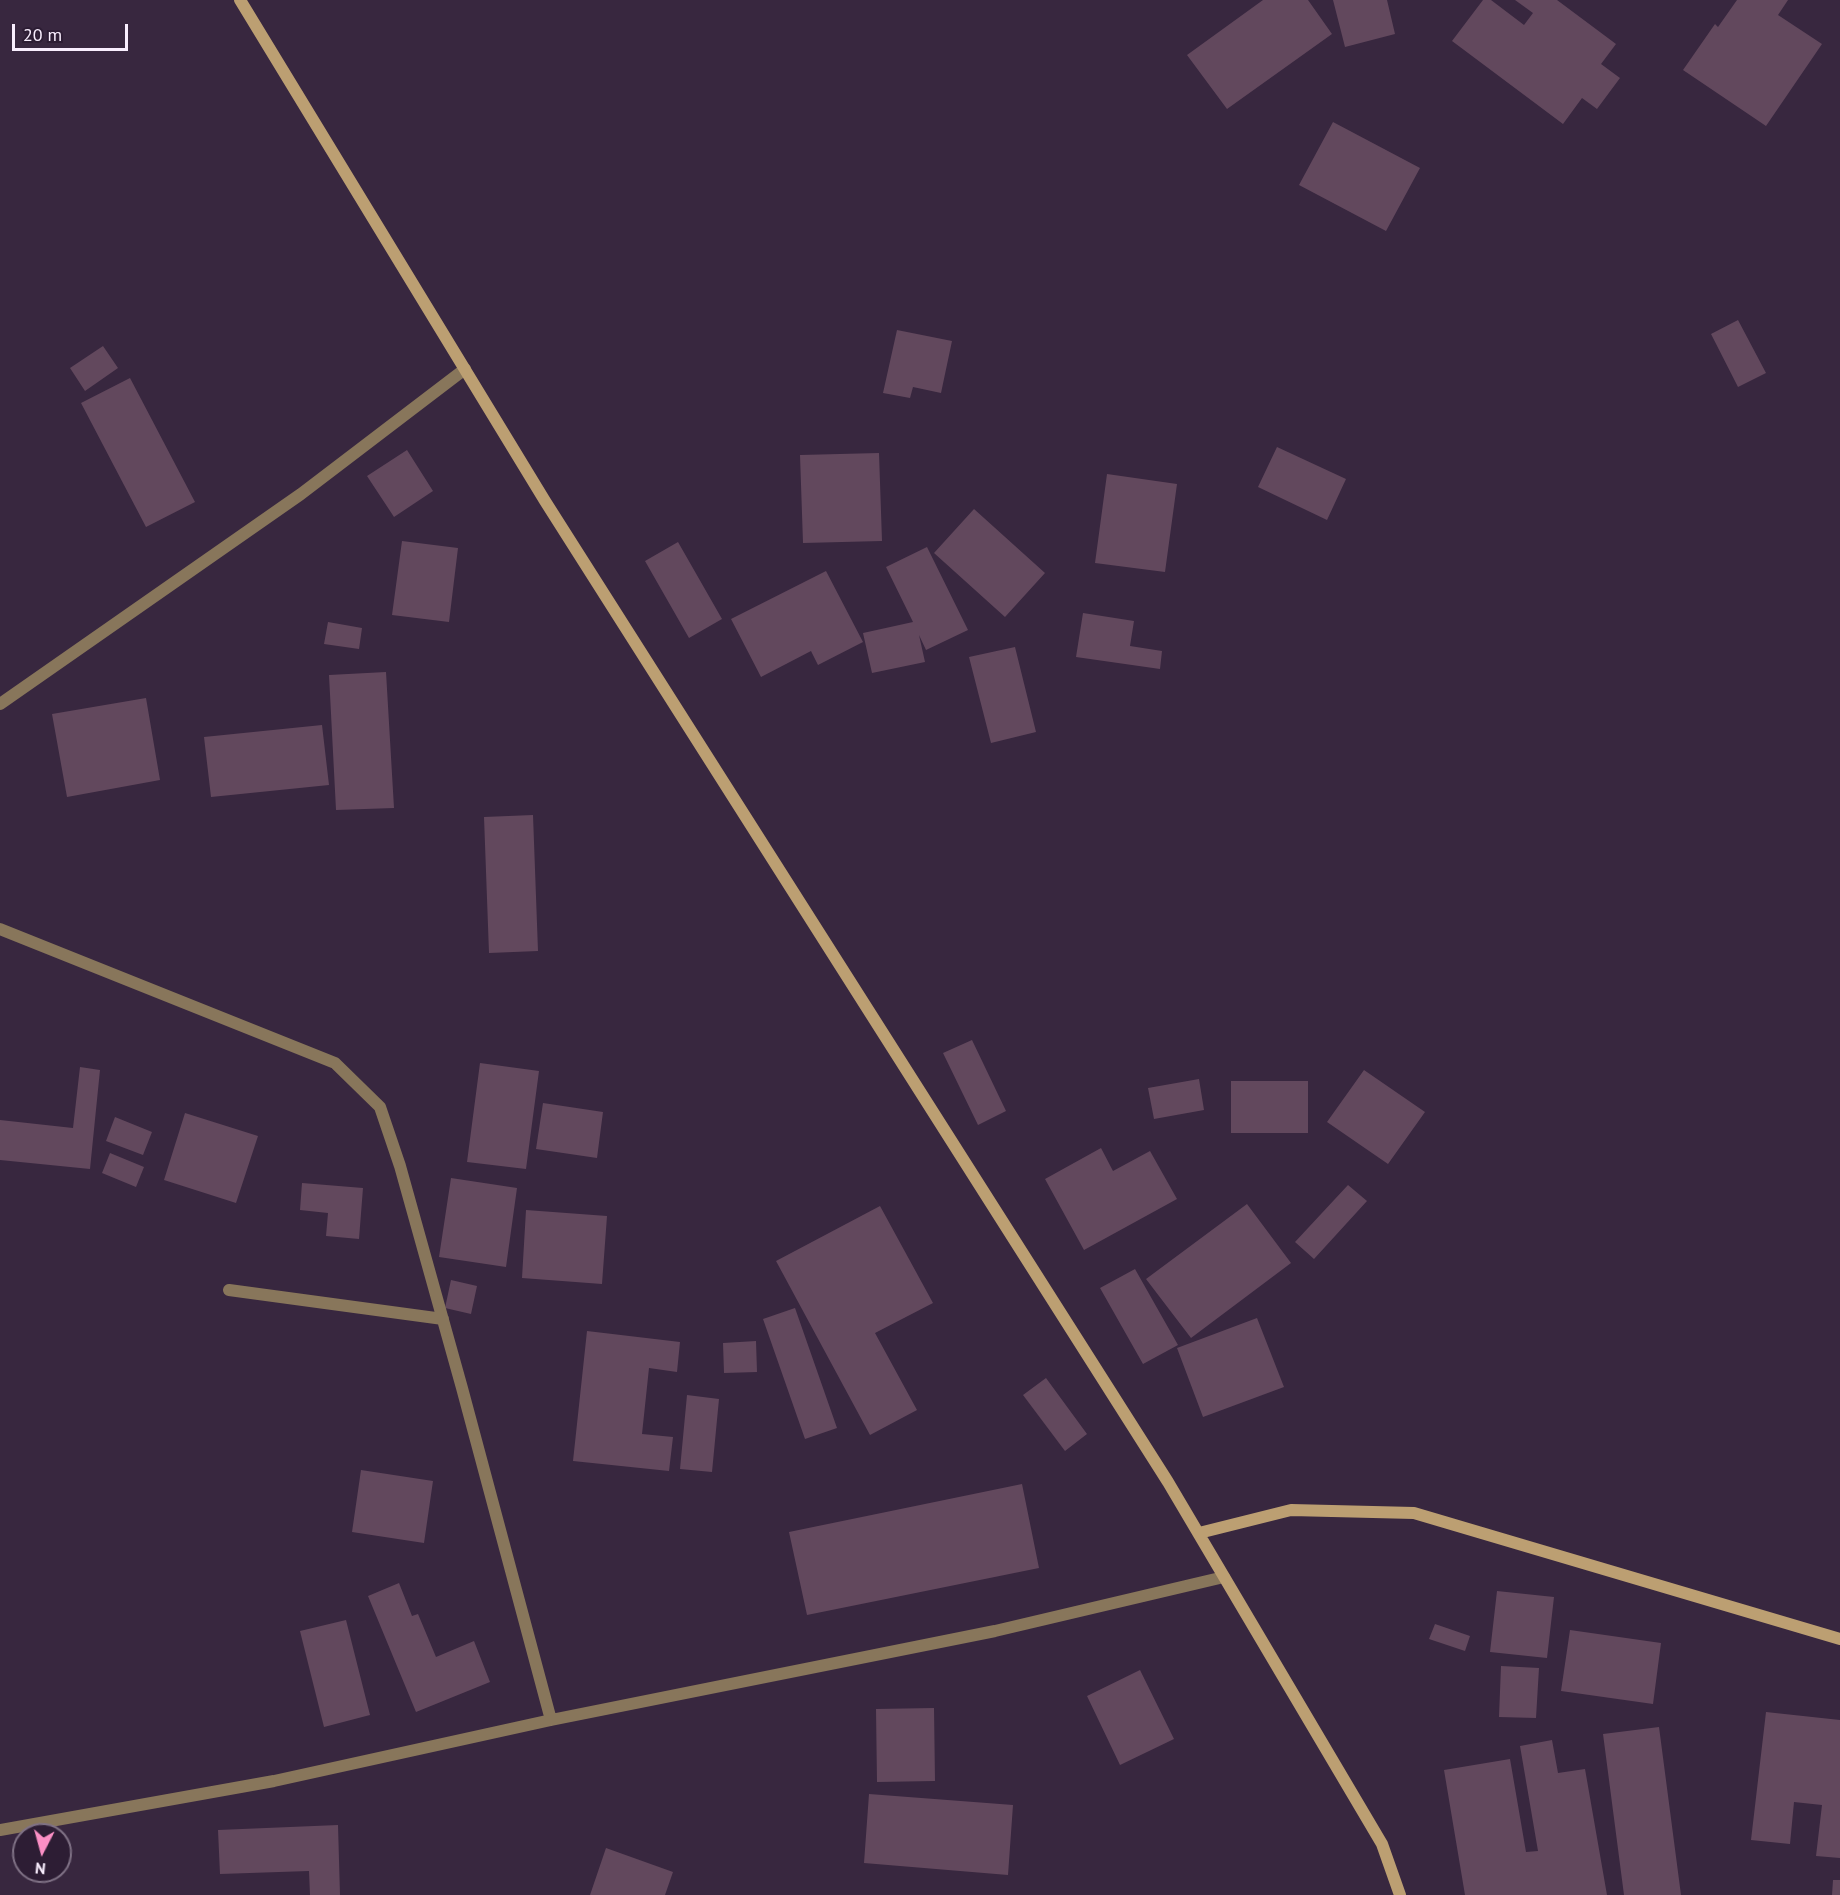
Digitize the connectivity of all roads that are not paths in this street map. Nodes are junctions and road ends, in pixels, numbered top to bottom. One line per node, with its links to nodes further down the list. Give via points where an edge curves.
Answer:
1 (240, 0): 2 (street)
2 (465, 369): 3 (street, via 301,495); 7 (street)
3 (0, 704)
4 (0, 929): 6 (street, via 335,1063 380,1107)
5 (229, 1290): 6 (street)
6 (443, 1319): 10 (street)
7 (1198, 1533): 8 (street); 9 (street, via 1291,1510 1414,1513)
8 (1224, 1577): 10 (street, via 995,1631); 12 (street, via 1382,1844)
9 (1840, 1639)
10 (550, 1720): 11 (street, via 274,1781)
11 (0, 1830)
12 (1400, 1895)

